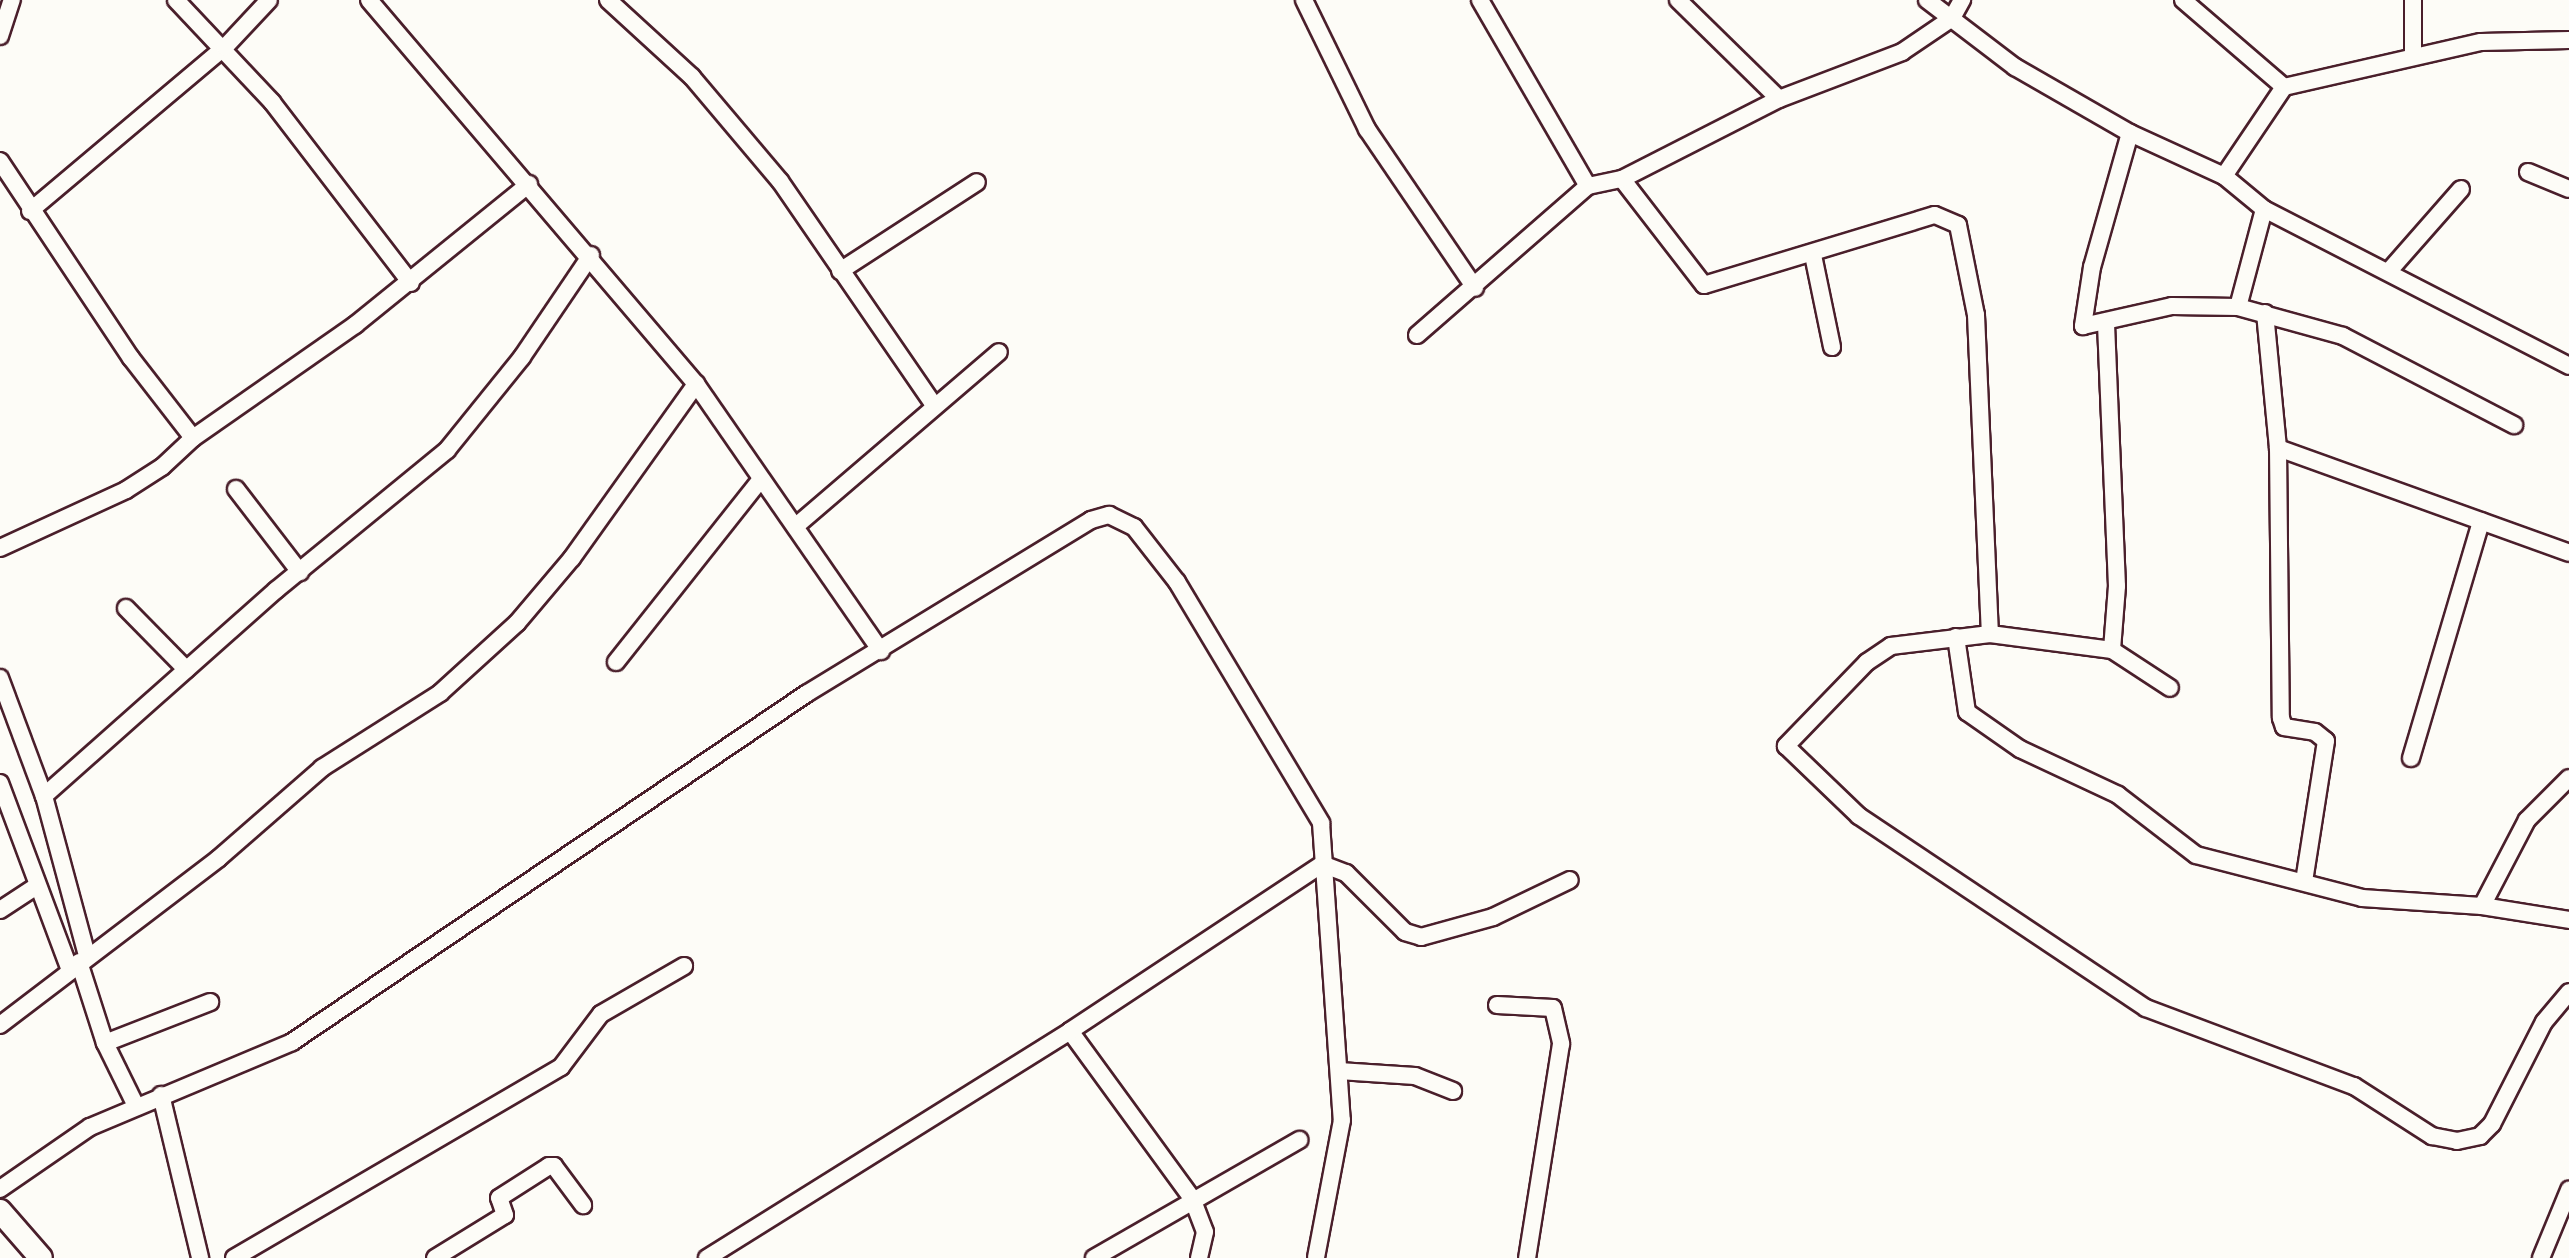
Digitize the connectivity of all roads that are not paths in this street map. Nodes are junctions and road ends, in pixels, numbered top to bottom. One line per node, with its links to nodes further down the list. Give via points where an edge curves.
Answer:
1 (12, 0): 14 (street)
2 (176, 0): 16 (street)
3 (269, 0): 16 (street)
4 (369, 0): 26 (street)
5 (608, 0): 34 (street, via 692,77 780,181)
6 (1304, 0): 37 (street, via 1367,129)
7 (1480, 0): 27 (street)
8 (1678, 0): 19 (street)
9 (1927, 0): 13 (street)
10 (1962, 0): 13 (street)
11 (2183, 0): 18 (street)
12 (2413, 0): 17 (street)
13 (1952, 18): 19 (street, via 1902,52); 20 (street, via 2015,67)
14 (0, 36)
15 (2569, 40): 17 (street, via 2481,42)
16 (225, 47): 31 (street); 36 (street)
17 (2413, 55): 18 (street)
18 (2284, 87): 23 (street)
19 (1779, 99): 24 (street)
20 (2130, 133): 23 (street); 40 (street, via 2092,267 2082,323 2087,328)
21 (0, 161): 31 (street)
22 (2528, 172): 29 (street)
23 (2224, 176): 30 (street)
24 (1622, 179): 27 (street); 33 (street, via 1704,285)
25 (977, 182): 34 (street)
26 (529, 184): 32 (street); 36 (street)
27 (1588, 186): 37 (street, via 1548,216)
28 (2461, 189): 35 (street)
29 (2569, 189)
30 (2264, 209): 35 (street); 38 (street)
31 (30, 211): 48 (street)
32 (591, 255): 45 (street); 56 (street, via 522,357 447,450)
33 (1813, 255): 42 (street); 58 (street, via 1935,215 1958,225 1976,315)
34 (840, 271): 46 (street)
35 (2389, 271): 44 (street)
36 (411, 283): 48 (street)
37 (1475, 288): 41 (street)
38 (2238, 307): 39 (street); 40 (street, via 2172,306)
39 (2265, 313): 47 (street, via 2343,336); 49 (street)
40 (2106, 324): 60 (street, via 2117,586)
41 (1417, 335)
42 (1832, 347)
43 (999, 352): 46 (street)
44 (2569, 366)
45 (696, 384): 50 (street); 77 (street, via 572,558 517,623 440,693 322,768 219,858)
46 (934, 405): 53 (street)
47 (2514, 425)
48 (193, 438): 54 (street, via 126,490)
49 (2278, 448): 52 (street); 72 (street, via 2281,718 2284,727 2315,732 2326,741)
50 (761, 479): 53 (street); 62 (street)
51 (236, 489): 56 (street)
52 (2481, 521): 55 (street); 66 (street)
53 (796, 526): 61 (street)
54 (0, 548)
55 (2569, 553)
56 (300, 572): 63 (street)
57 (126, 608): 63 (street)
58 (1990, 634): 59 (street); 60 (street)
59 (1956, 637): 72 (street, via 1967,712 2020,749 2118,795 2196,855); 79 (street, via 1891,646 1867,662 1786,746 1859,816 2146,1008 2354,1086 2432,1136 2457,1141 2480,1136 2492,1124 2544,1022)
60 (2112, 650): 65 (street)
61 (881, 651): 70 (street, via 1099,516 1122,520 1146,539 1177,582 1321,823); 87 (street, via 658,790 292,1042)
62 (616, 662)
63 (186, 669): 69 (street, via 116,738)
64 (0, 678): 69 (street)
65 (2170, 688)
66 (2411, 758)
67 (2569, 778): 74 (street, via 2527,820)
68 (0, 783): 73 (street)
69 (44, 796): 77 (street)
70 (1322, 864): 71 (street, via 1346,873 1405,932 1421,937 1493,917); 83 (street); 85 (street)
71 (1570, 880)
72 (2304, 881): 74 (street, via 2362,898)
73 (35, 887): 75 (street); 77 (street)
74 (2482, 906): 76 (street)
75 (0, 910)
76 (2569, 920)
77 (79, 962): 82 (street); 84 (street)
78 (684, 966): 97 (street, via 601,1014 561,1067)
79 (2569, 992)
80 (210, 1002): 84 (street)
81 (1497, 1005): 103 (street, via 1553,1008 1561,1044)
82 (0, 1025)
83 (1070, 1031): 92 (street); 99 (street)
84 (105, 1043): 88 (street)
85 (1339, 1071): 86 (street, via 1415,1076); 102 (street, via 1342,1120)
86 (1453, 1091)
87 (161, 1095): 88 (street); 96 (street)
88 (136, 1106): 90 (street, via 90,1127)
89 (1299, 1140): 92 (street)
90 (0, 1189)
91 (2569, 1190): 104 (street)
92 (1192, 1198): 100 (street); 101 (street, via 1205,1232)
93 (583, 1205): 98 (street, via 549,1166 499,1198 505,1215)
94 (0, 1211): 95 (main road)
95 (41, 1258)
96 (200, 1258)
97 (234, 1258)
98 (435, 1258)
99 (707, 1258)
100 (1094, 1258)
101 (1199, 1258)
102 (1316, 1258)
103 (1527, 1258)
104 (2541, 1258)

